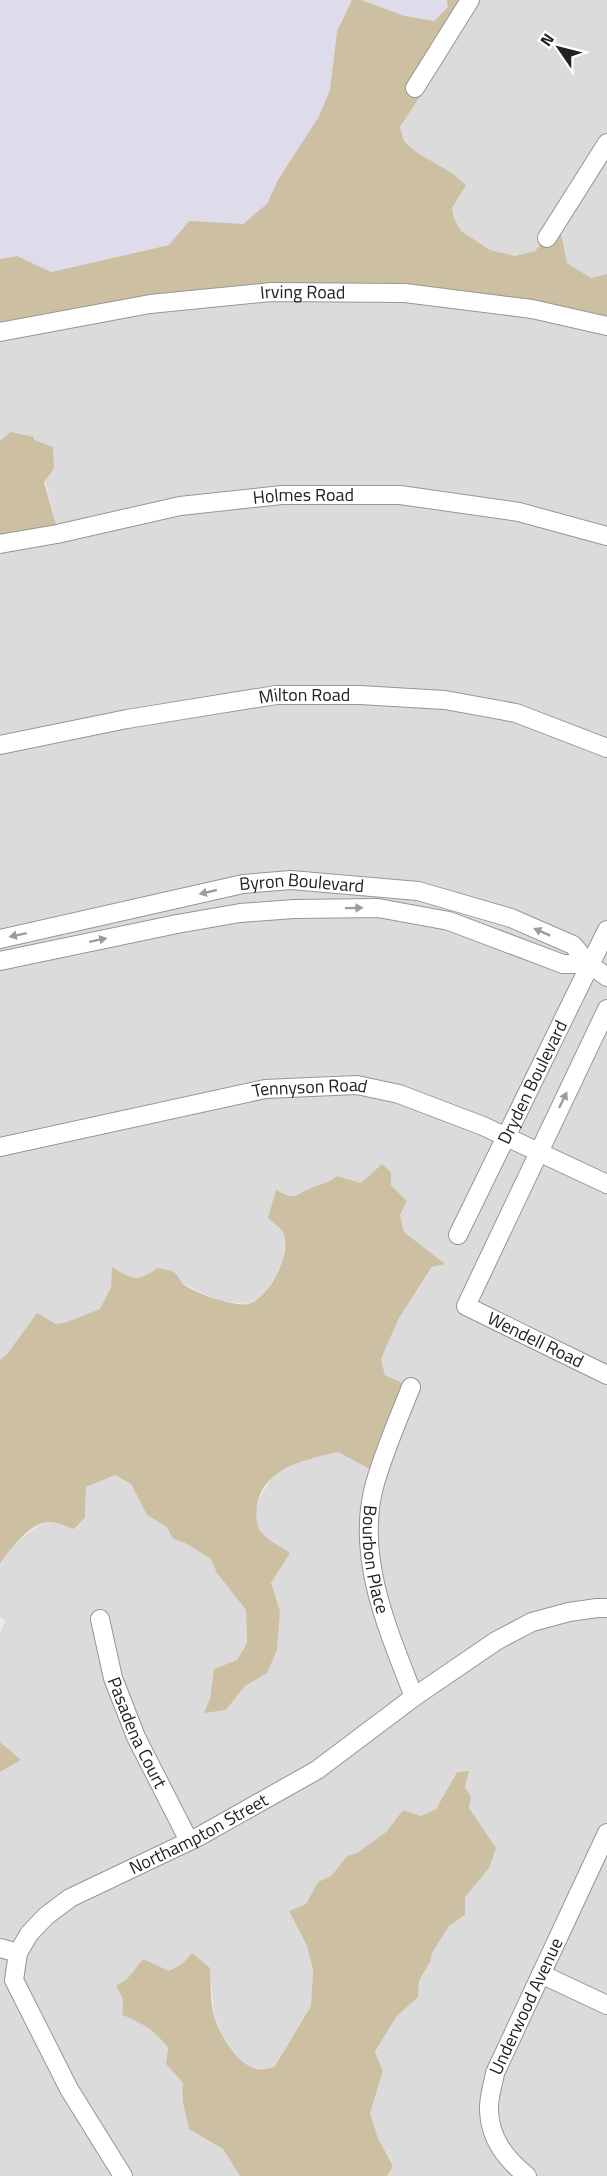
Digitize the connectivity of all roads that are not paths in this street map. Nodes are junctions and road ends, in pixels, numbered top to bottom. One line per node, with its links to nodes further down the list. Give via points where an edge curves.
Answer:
1 (470, 0): 2 (street)
2 (415, 88)
3 (607, 143): 4 (street)
4 (547, 238)
5 (607, 326): 6 (street, Irving Road, via 532,309 405,293 271,292 150,304)
6 (0, 332)
7 (607, 536): 8 (street, Holmes Road, via 519,512 400,495 282,495 180,506)
8 (0, 544)
9 (0, 745): 10 (street, Milton Road, via 276,694 445,700 516,713)
10 (607, 748)
11 (311, 882): 12 (street); 13 (street, Byron Boulevard, one-way to 13, via 243,884); 18 (street, Byron Boulevard, one-way to 11, via 573,945 511,918 418,891)
12 (310, 909): 15 (street, Byron Boulevard, via 240,913); 18 (street, Byron Boulevard, one-way to 18, via 378,908 449,921 563,964)
13 (119, 912): 15 (street); 16 (street, Byron Boulevard, one-way to 16)
14 (607, 930): 18 (street, Dryden Boulevard)
15 (123, 935): 17 (street, Byron Boulevard, one-way to 15)
16 (0, 939)
17 (0, 961)
18 (589, 964): 19 (street, Byron Boulevard); 21 (street, Dryden Boulevard)
19 (607, 977)
20 (607, 1009): 23 (street, Dryden Boulevard, one-way to 20)
21 (507, 1137): 22 (street, Tennyson Road, via 399,1094 357,1085 265,1089); 23 (street, Tennyson Road); 25 (street, Dryden Boulevard)
22 (0, 1147)
23 (538, 1153): 24 (street, Tennyson Road); 26 (street, Dryden Boulevard)
24 (607, 1184)
25 (458, 1235)
26 (466, 1306): 27 (street, Wendell Road)
27 (607, 1375)
28 (411, 1387): 31 (street, Bourbon Place, via 373,1491 368,1528 372,1574 383,1615)
29 (607, 1608): 31 (street, Northampton Street, via 569,1612 532,1622 496,1641)
30 (100, 1619): 33 (street, Pasadena Court, via 113,1678 132,1727)
31 (414, 1697): 33 (street, Northampton Street, via 317,1770)
32 (607, 1833): 36 (street, Underwood Avenue)
33 (189, 1841): 35 (street, Northampton Street, via 70,1898 46,1916)
34 (0, 1948): 35 (street)
35 (18, 1953): 38 (street, Northampton Street, via 14,1980 69,2089)
36 (541, 1974): 37 (street); 39 (street, Underwood Avenue, via 495,2073 489,2111 494,2136 505,2157)
37 (607, 2005)
38 (123, 2176)
39 (527, 2176)

